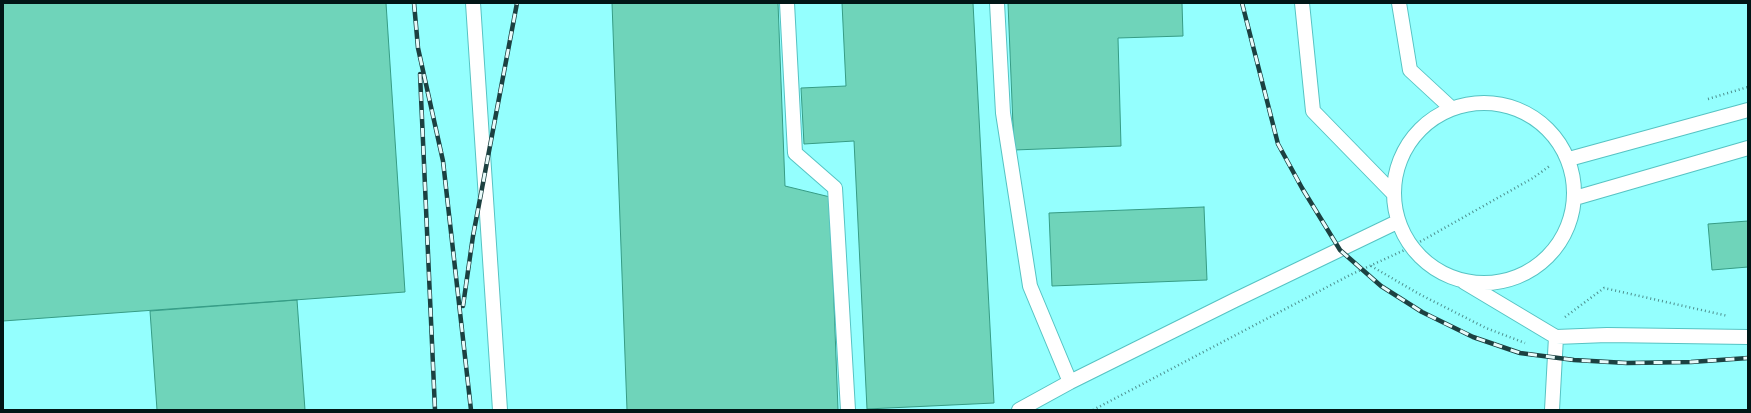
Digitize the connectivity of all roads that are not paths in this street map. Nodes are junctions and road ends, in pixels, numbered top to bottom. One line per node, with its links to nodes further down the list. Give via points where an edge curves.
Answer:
1 (473, 3): 17 (lane)
2 (787, 3): 18 (lane, via 795,153 835,188)
3 (997, 3): 16 (lane, via 1003,113 1030,286)
4 (1302, 3): 10 (lane, via 1313,111)
5 (1399, 3): 6 (lane, via 1410,70)
6 (1450, 107): 9 (lane, via 1497,102 1540,121); 10 (lane, via 1404,146)
7 (1748, 110): 9 (lane)
8 (1748, 148): 11 (lane)
9 (1567, 157): 11 (lane)
10 (1393, 193): 12 (lane)
11 (1575, 198): 13 (lane, via 1564,236 1538,265 1502,282)
12 (1397, 222): 13 (lane, via 1409,248 1434,269); 16 (lane)
13 (1463, 282): 14 (lane)
14 (1556, 337): 15 (lane); 20 (lane)
15 (1748, 337)
16 (1070, 382): 19 (lane)
17 (500, 410)
18 (848, 410)
19 (1019, 410)
20 (1552, 410)

